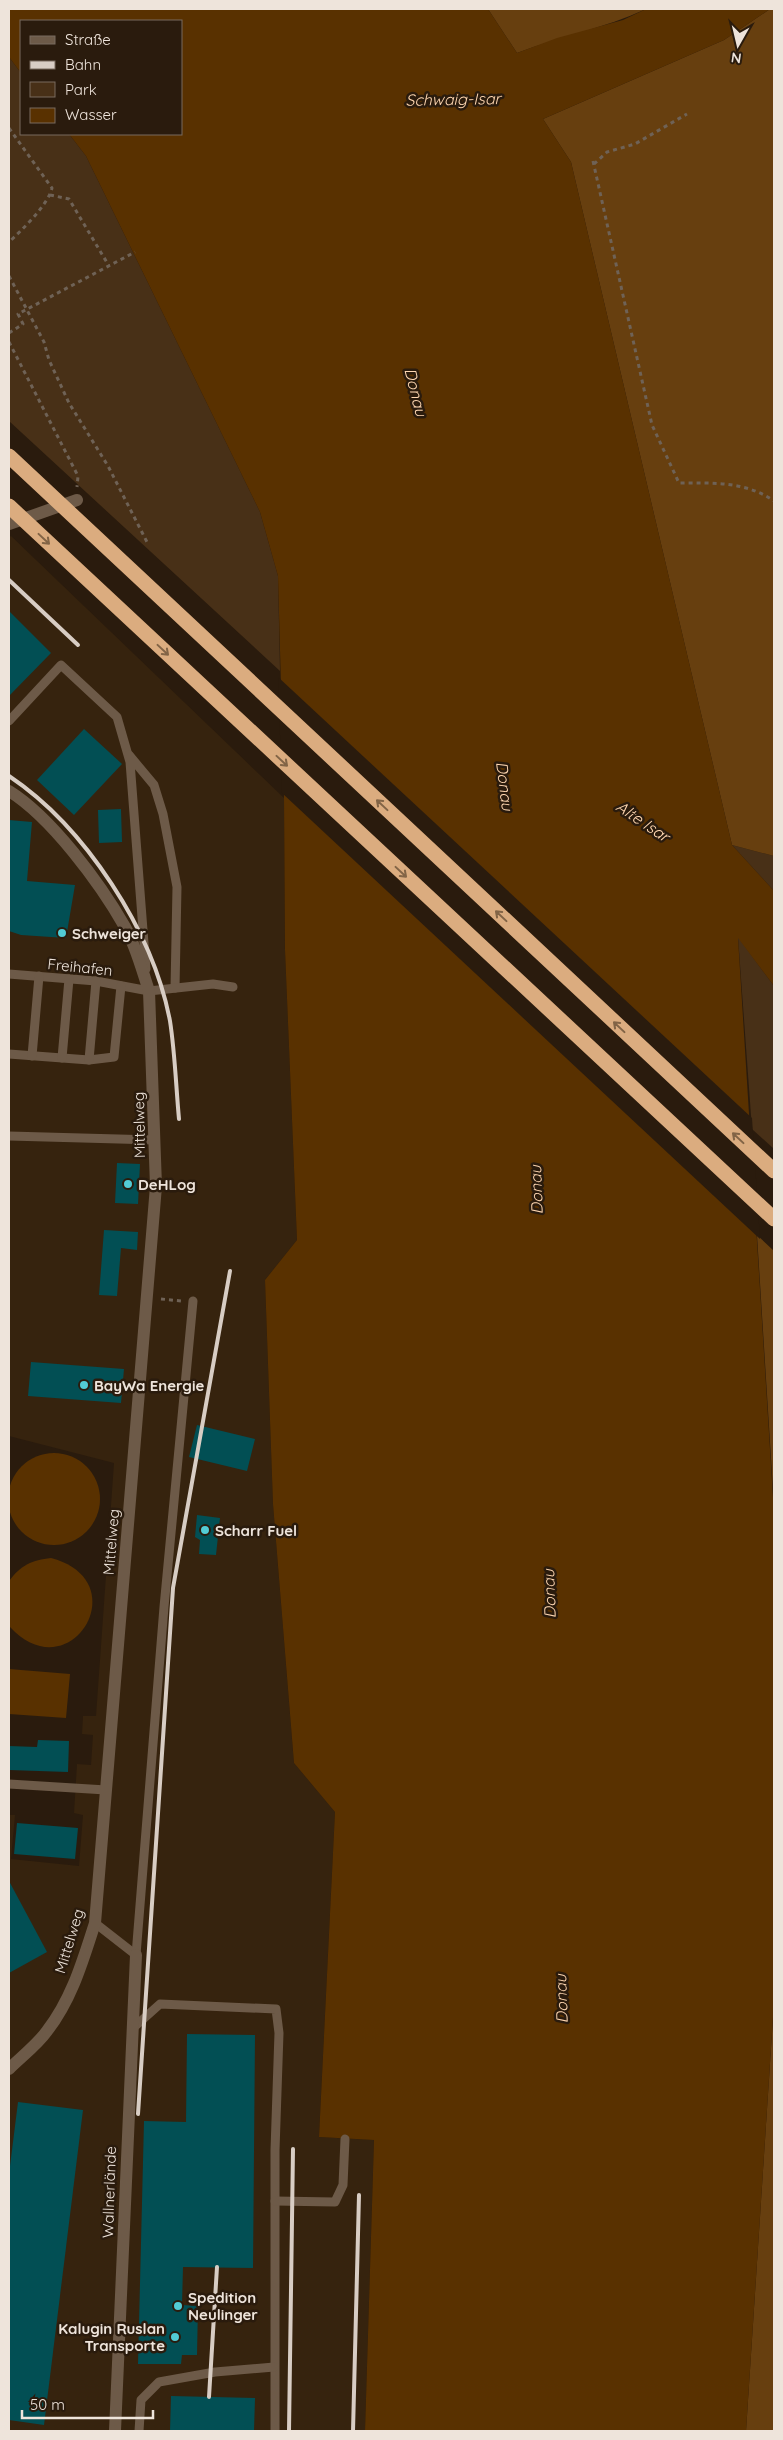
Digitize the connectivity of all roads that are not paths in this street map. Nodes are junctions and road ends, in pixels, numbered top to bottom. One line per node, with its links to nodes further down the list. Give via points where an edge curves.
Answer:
1 (9, 456): 23 (highway, one-way to 1, bridge)
2 (77, 500): 4 (street)
3 (9, 506): 24 (highway, one-way to 24, bridge)
4 (9, 524)
5 (9, 721): 6 (lane, via 61,665 116,717)
6 (128, 754): 15 (lane, via 154,785 163,814 177,887); 16 (lane)
7 (9, 791): 16 (street, Mittelweg, via 39,815 92,878 125,928)
8 (9, 974): 9 (lane, Freihafen); 12 (lane)
9 (39, 976): 10 (lane, Freihafen); 18 (lane)
10 (70, 979): 11 (lane, Freihafen); 19 (lane)
11 (96, 981): 13 (lane, Freihafen); 20 (lane)
12 (9, 982)
13 (121, 986): 16 (lane, Freihafen); 20 (lane, via 114,1057)
14 (232, 987): 15 (lane, Freihafen, via 213,984)
15 (175, 988): 16 (lane, Freihafen)
16 (148, 991): 22 (street, Mittelweg)
17 (9, 1054): 18 (lane)
18 (32, 1056): 19 (lane)
19 (62, 1058): 20 (lane)
20 (89, 1060)
21 (9, 1136): 22 (lane)
22 (155, 1140): 27 (street, Mittelweg, via 156,1186 148,1298)
23 (774, 1171)
24 (774, 1219)
25 (193, 1301): 29 (lane)
26 (9, 1784): 27 (lane)
27 (106, 1790): 28 (street, Mittelweg)
28 (95, 1922): 29 (lane); 31 (street, Mittelweg, via 66,2002 47,2032)
29 (136, 1955): 30 (street, Wallnerlände)
30 (132, 2029): 33 (lane, via 160,2004 276,2009 280,2033); 35 (street, Wallnerlände)
31 (9, 2069)
32 (345, 2139): 33 (lane, via 343,2185 335,2202)
33 (275, 2202): 34 (lane)
34 (274, 2367): 36 (lane, via 215,2372 159,2382 141,2400); 37 (lane)
35 (115, 2431)
36 (139, 2431)
37 (275, 2431)

